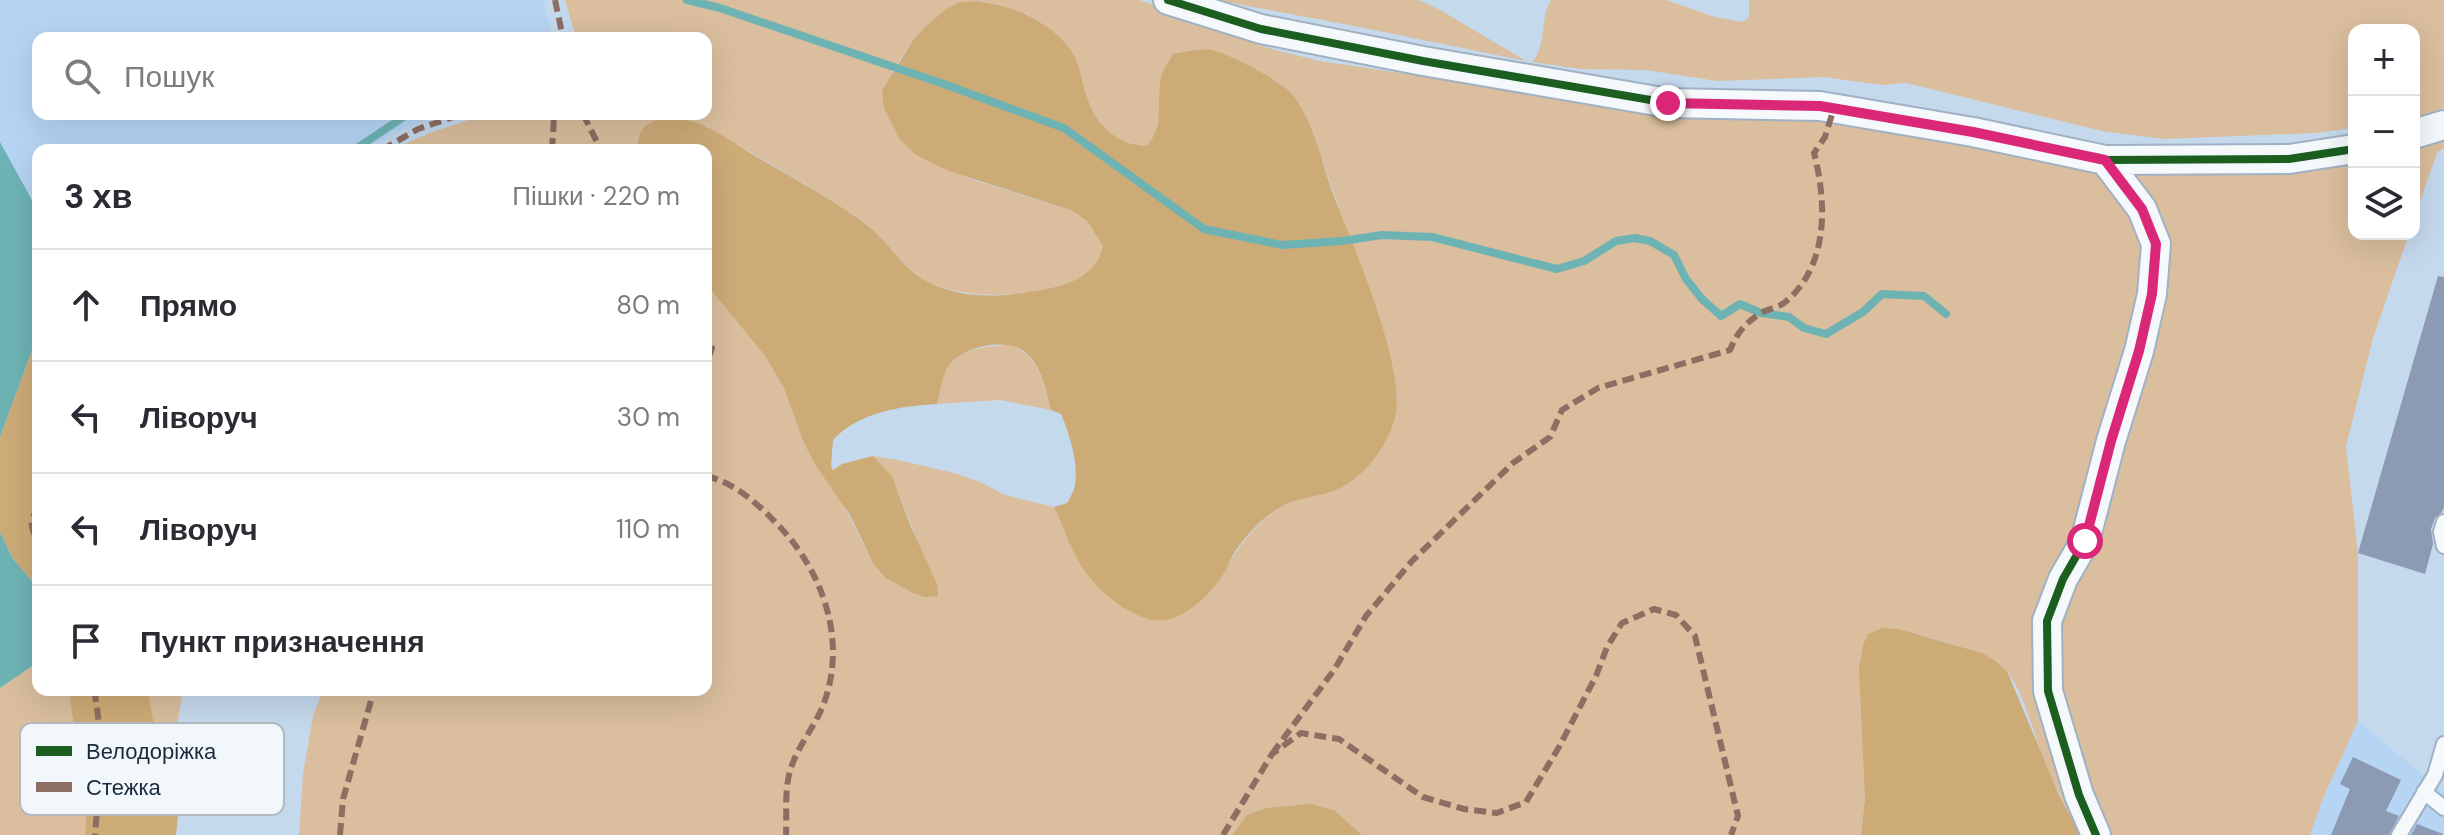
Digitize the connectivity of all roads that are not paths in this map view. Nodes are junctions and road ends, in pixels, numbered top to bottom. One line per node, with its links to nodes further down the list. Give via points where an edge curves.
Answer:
1 (1168, 0): 5 (street, via 1261,29 1438,64 1668,103 1820,106)
2 (2444, 125): 3 (street)
3 (2420, 132)
4 (2348, 150): 5 (street, via 2289,159)
5 (2105, 160): 11 (street, via 2142,209 2156,244 2139,351 2085,541 2047,621 2048,691)
6 (2444, 522): 7 (lane)
7 (2444, 546)
8 (2444, 744): 9 (lane)
9 (2424, 792): 10 (lane); 12 (lane)
10 (2444, 808)
11 (2096, 835)
12 (2399, 835)

